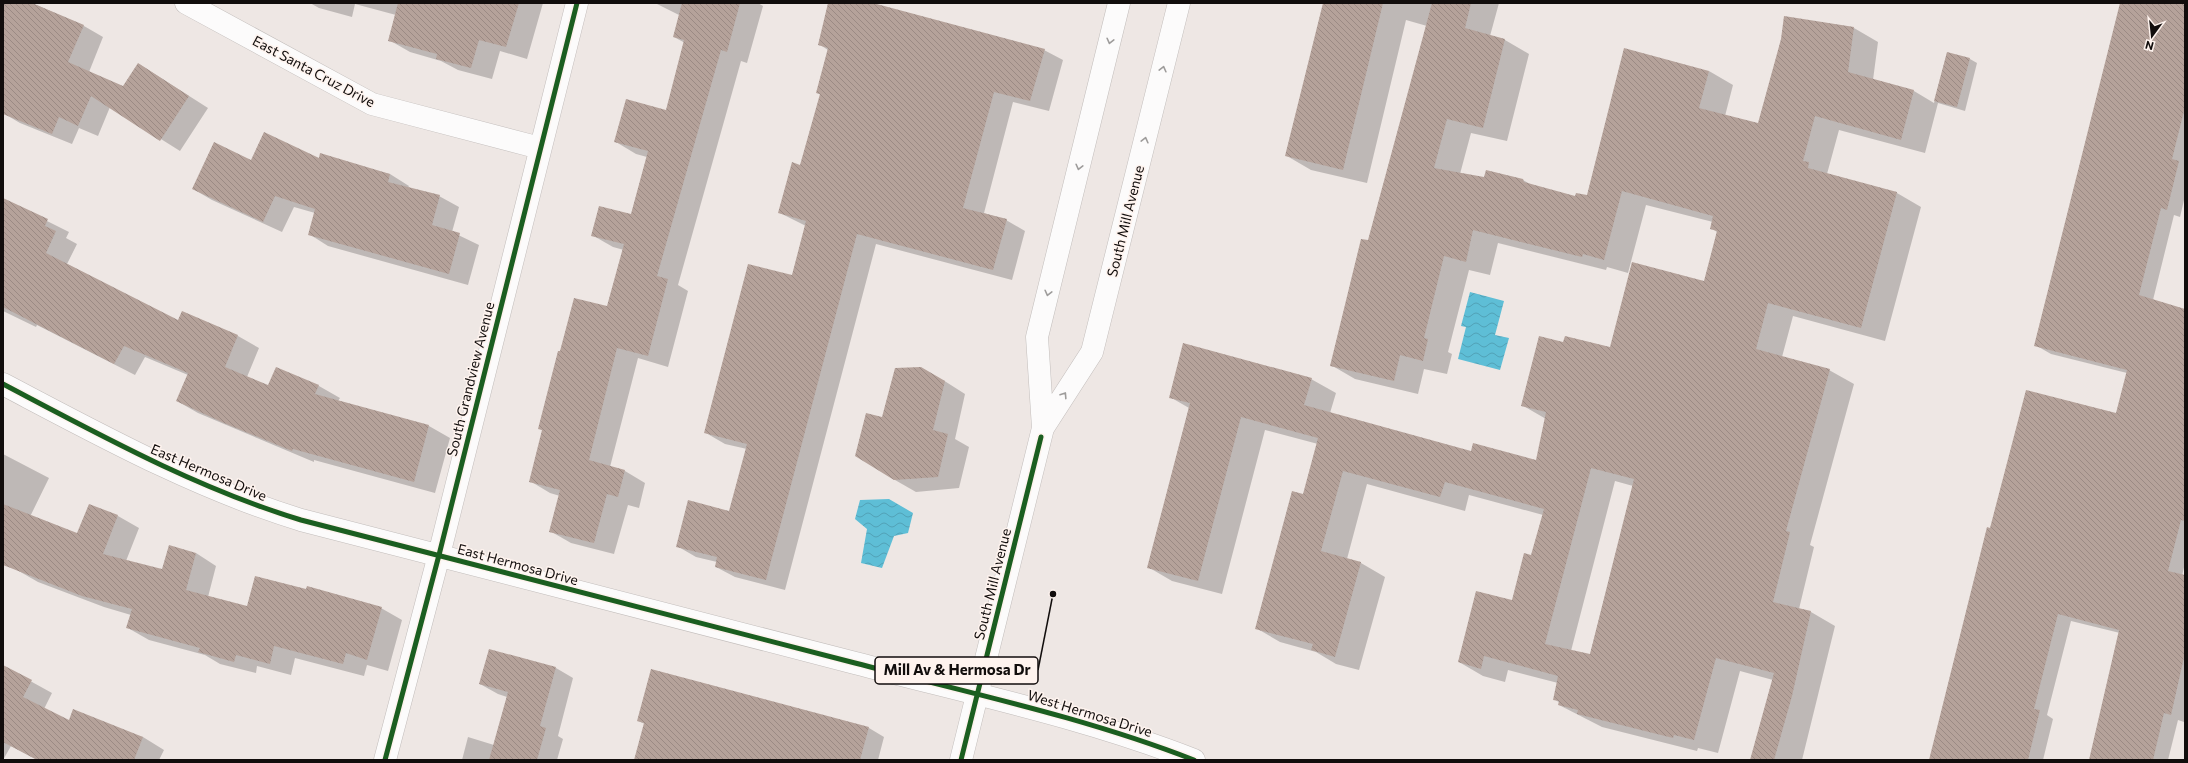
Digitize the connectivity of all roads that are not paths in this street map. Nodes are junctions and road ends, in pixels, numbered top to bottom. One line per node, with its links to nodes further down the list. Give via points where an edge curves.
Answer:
1 (186, 3): 5 (street, East Santa Cruz Drive, via 372,104)
2 (577, 3): 5 (street, South Grandview Avenue)
3 (1120, 3): 7 (street, South Mill Avenue, one-way to 7, via 1037,336)
4 (1179, 3): 7 (street, South Mill Avenue, one-way to 4, via 1092,352)
5 (540, 148): 8 (street, South Grandview Avenue)
6 (3, 384): 8 (street, East Hermosa Drive, via 122,447 214,490 301,520)
7 (1043, 428): 9 (street, South Mill Avenue)
8 (439, 556): 9 (street, East Hermosa Drive); 10 (street, South Grandview Avenue)
9 (976, 694): 11 (street, South Mill Avenue); 12 (street, West Hermosa Drive, via 1105,728)
10 (385, 760)
11 (960, 760)
12 (1194, 760)

